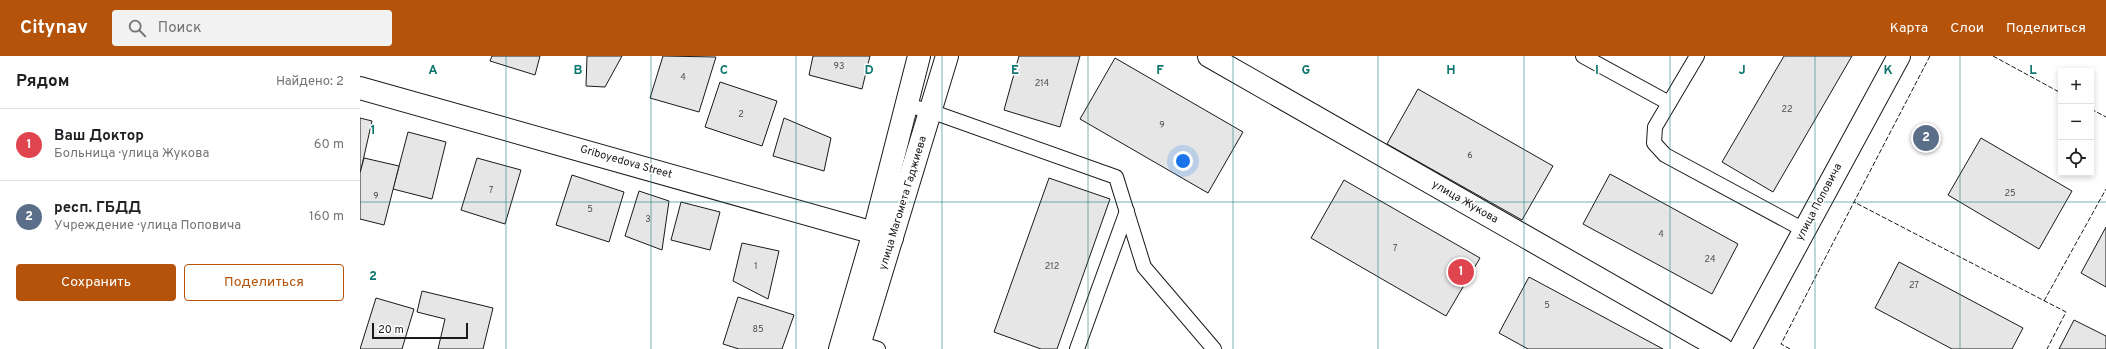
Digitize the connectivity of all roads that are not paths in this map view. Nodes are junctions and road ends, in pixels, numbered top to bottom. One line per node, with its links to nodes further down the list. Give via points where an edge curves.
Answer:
1 (919, 56): 8 (street, улица Магомета Гаджиева)
2 (947, 56): 10 (street, улица Магомета Гаджиева)
3 (1209, 56): 17 (street, улица Жукова)
4 (1583, 56): 9 (lane)
5 (1697, 56): 9 (lane)
6 (1899, 56): 12 (street, улица Поповича)
7 (360, 88): 13 (street, Griboyedova Street)
8 (905, 104): 10 (lane); 13 (street, улица Магомета Гаджиева)
9 (1669, 104): 12 (lane, via 1655,127 1654,143 1665,155)
10 (930, 111): 11 (lane, via 1116,177); 13 (street, улица Магомета Гаджиева)
11 (1127, 211): 15 (lane); 16 (lane, via 1144,267)
12 (1804, 230): 18 (street, улица Поповича)
13 (883, 235): 14 (street, улица Магомета Гаджиева)
14 (856, 346)
15 (1077, 349)
16 (1214, 349)
17 (1722, 349)
18 (1740, 349)

